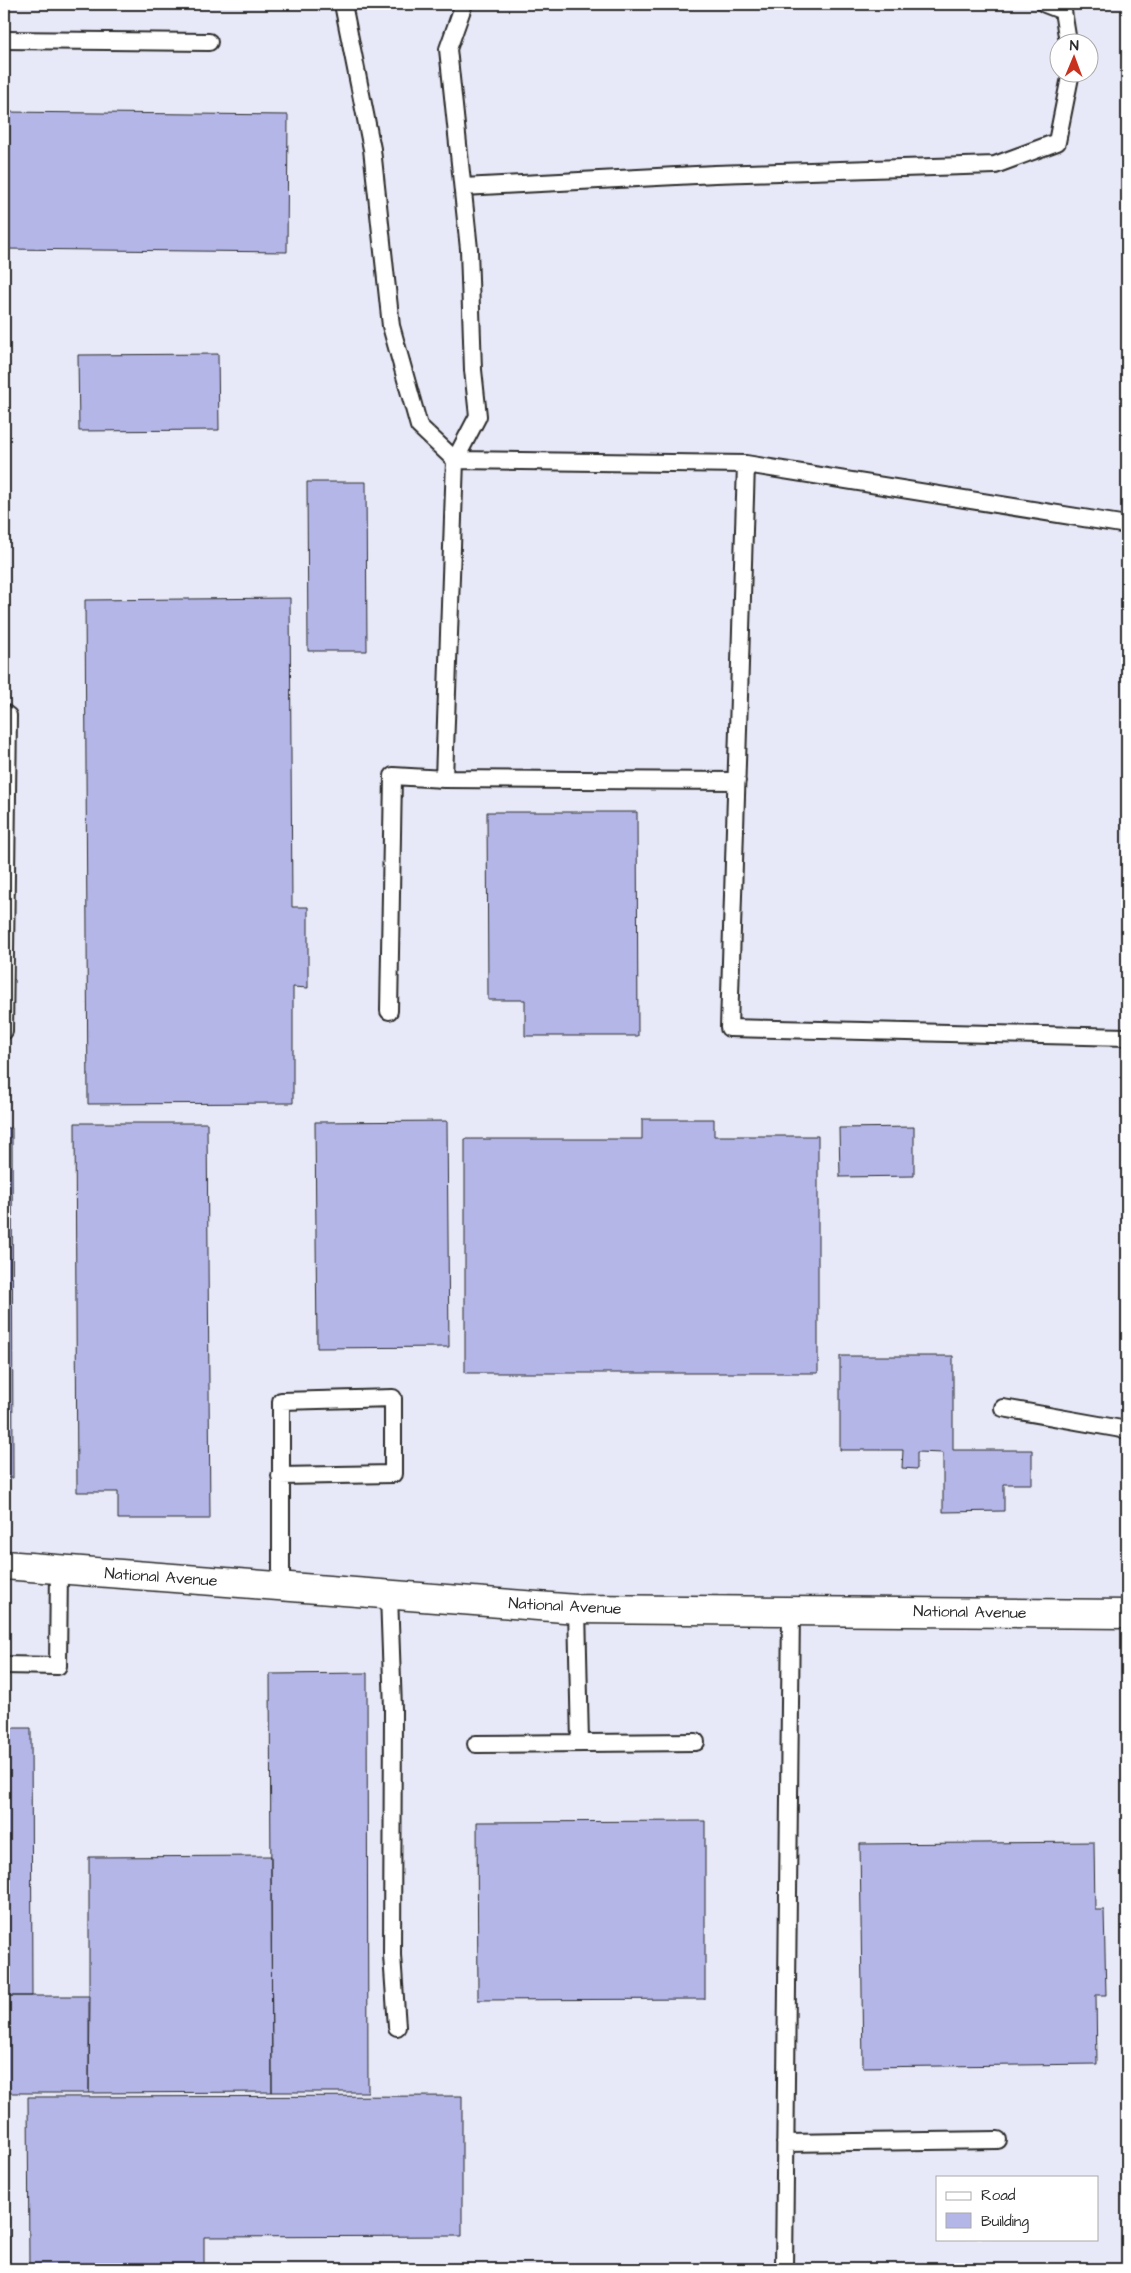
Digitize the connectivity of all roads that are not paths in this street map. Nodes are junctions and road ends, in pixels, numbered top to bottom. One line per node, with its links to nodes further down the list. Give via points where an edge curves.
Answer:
1 (344, 4): 9 (lane, via 372,149 391,326 419,426)
2 (464, 4): 8 (lane, via 448,49)
3 (1045, 4): 4 (lane, via 1063,11)
4 (1066, 32)
5 (4, 40): 6 (lane)
6 (209, 42)
7 (1069, 82): 8 (lane, via 1057,142 995,165 715,174)
8 (463, 187): 9 (lane, via 478,416)
9 (455, 460): 10 (lane); 13 (lane)
10 (746, 464): 11 (lane); 14 (lane)
11 (1127, 525)
12 (4, 713): 16 (lane, via 8,716)
13 (444, 779): 14 (lane); 15 (lane, via 393,776)
14 (737, 781): 17 (lane, via 729,1028)
15 (389, 1012)
16 (4, 1031)
17 (1127, 1037)
18 (1003, 1408): 19 (lane)
19 (1127, 1430)
20 (280, 1476): 20 (lane, via 281,1401 393,1398 393,1474); 23 (lane)
21 (4, 1565): 22 (street, National Avenue)
22 (59, 1569): 23 (street, National Avenue); 28 (lane, via 58,1666)
23 (281, 1587): 24 (street, National Avenue)
24 (389, 1595): 25 (street, National Avenue); 32 (lane, via 392,1955)
25 (577, 1609): 26 (street, National Avenue); 30 (lane)
26 (791, 1610): 27 (street, National Avenue); 34 (lane)
27 (1127, 1614)
28 (4, 1665)
29 (696, 1742): 30 (lane)
30 (580, 1743): 31 (lane)
31 (476, 1744)
32 (397, 2027)
33 (998, 2140): 34 (lane)
34 (785, 2143): 35 (lane)
35 (784, 2269)

